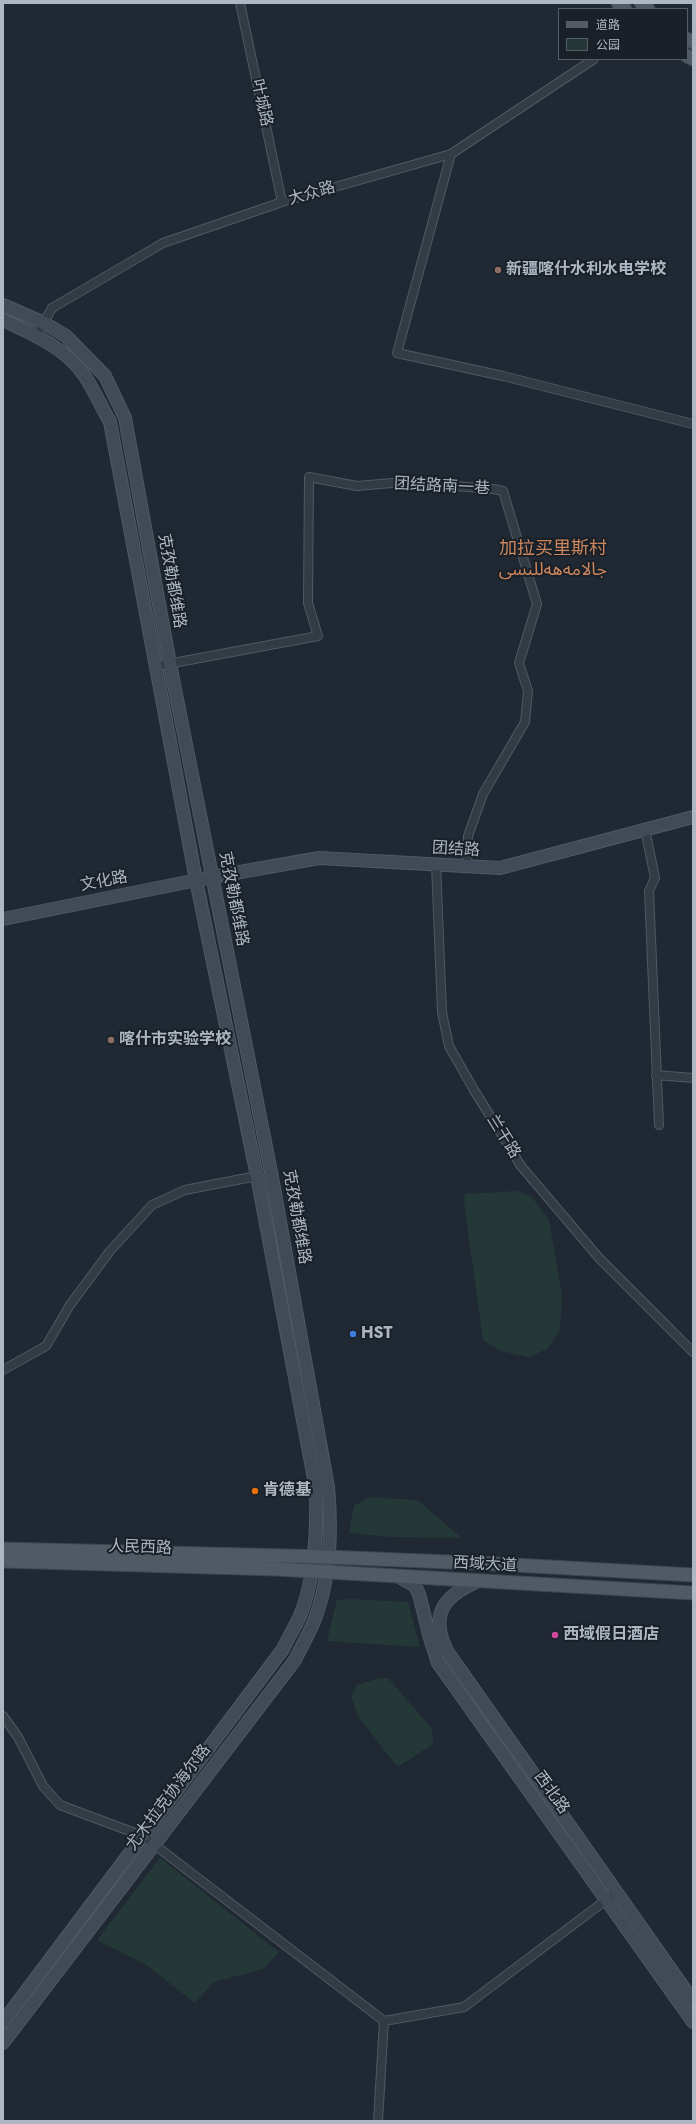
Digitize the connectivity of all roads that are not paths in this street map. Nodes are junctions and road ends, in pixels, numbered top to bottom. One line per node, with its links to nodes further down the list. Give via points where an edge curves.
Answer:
1 (240, 3): 4 (street, 叶城路)
2 (592, 60): 3 (street, 大众路)
3 (451, 154): 4 (street, 大众路); 9 (street, via 398,353 503,376)
4 (282, 202): 7 (street, 大众路, via 163,243 52,308)
5 (3, 305): 7 (main road, 克孜勒都维路)
6 (3, 320): 8 (main road, 克孜勒都维路)
7 (44, 323): 8 (street, 大众路); 10 (main road, 克孜勒都维路, via 66,336 105,376 125,418)
8 (37, 335): 11 (main road, 克孜勒都维路, via 67,356 86,377 110,422)
9 (693, 424)
10 (170, 664): 11 (street, 团结路南一巷); 15 (street, 团结路南一巷, via 318,636 308,603 308,477 357,486 404,482 503,491 536,604 519,663 528,691 525,722 483,794 468,836); 16 (main road, 克孜勒都维路)
11 (157, 666): 17 (main road, 克孜勒都维路)
12 (693, 817): 13 (main road, 团结路)
13 (645, 829): 15 (main road, 团结路, via 500,868); 19 (street, via 655,878 649,891)
14 (436, 864): 15 (main road, 团结路); 16 (main road, 团结路, via 319,858); 23 (street, 兰干路, via 442,1012 449,1046 521,1166 599,1258)
15 (467, 866)
16 (212, 877): 17 (main road, 文化路); 28 (main road, 克孜勒都维路, via 271,1172 328,1487 331,1524)
17 (196, 880): 18 (main road, 文化路); 22 (main road, 克孜勒都维路)
18 (3, 919)
19 (656, 1075): 20 (street); 21 (street)
20 (693, 1078)
21 (659, 1125)
22 (257, 1176): 24 (street, via 185,1190 152,1205 110,1251 70,1305 46,1346); 27 (main road, 克孜勒都维路, via 316,1489 317,1524)
23 (693, 1352)
24 (3, 1370)
25 (3, 1549): 26 (main road, 人民西路)
26 (275, 1555): 27 (main road, 西域大道)
27 (313, 1556): 28 (main road, 西域大道); 31 (main road, 尤木拉克协海尔路)
28 (328, 1557): 32 (main road, 尤木拉克协海尔路); 33 (main road, 西域大道)
29 (3, 1561): 30 (main road, 人民西路)
30 (276, 1569): 31 (main road, 西域大道)
31 (310, 1572): 32 (main road, 西域大道); 38 (main road, 尤木拉克协海尔路, via 300,1616 283,1649)
32 (327, 1573): 34 (main road, 西域大道); 39 (main road, 尤木拉克协海尔路, via 316,1617 295,1660)
33 (693, 1575)
34 (401, 1578): 35 (main road, 西域大道); 40 (main road, 西北路, via 415,1586 419,1594 438,1663)
35 (476, 1582): 36 (main road, 西域大道); 40 (main road, 西北路, via 460,1589 444,1605 438,1621 441,1640)
36 (693, 1594)
37 (3, 1716): 38 (street, via 18,1737 42,1786 60,1805)
38 (143, 1836): 39 (street); 43 (main road, 尤木拉克协海尔路)
39 (155, 1844): 42 (street); 45 (main road, 尤木拉克协海尔路)
40 (612, 1896): 41 (main road, 西北路); 42 (street, via 464,2007); 44 (main road, 西北路)
41 (693, 2001)
42 (384, 2021): 46 (street)
43 (3, 2022)
44 (693, 2022)
45 (3, 2043)
46 (378, 2121)

